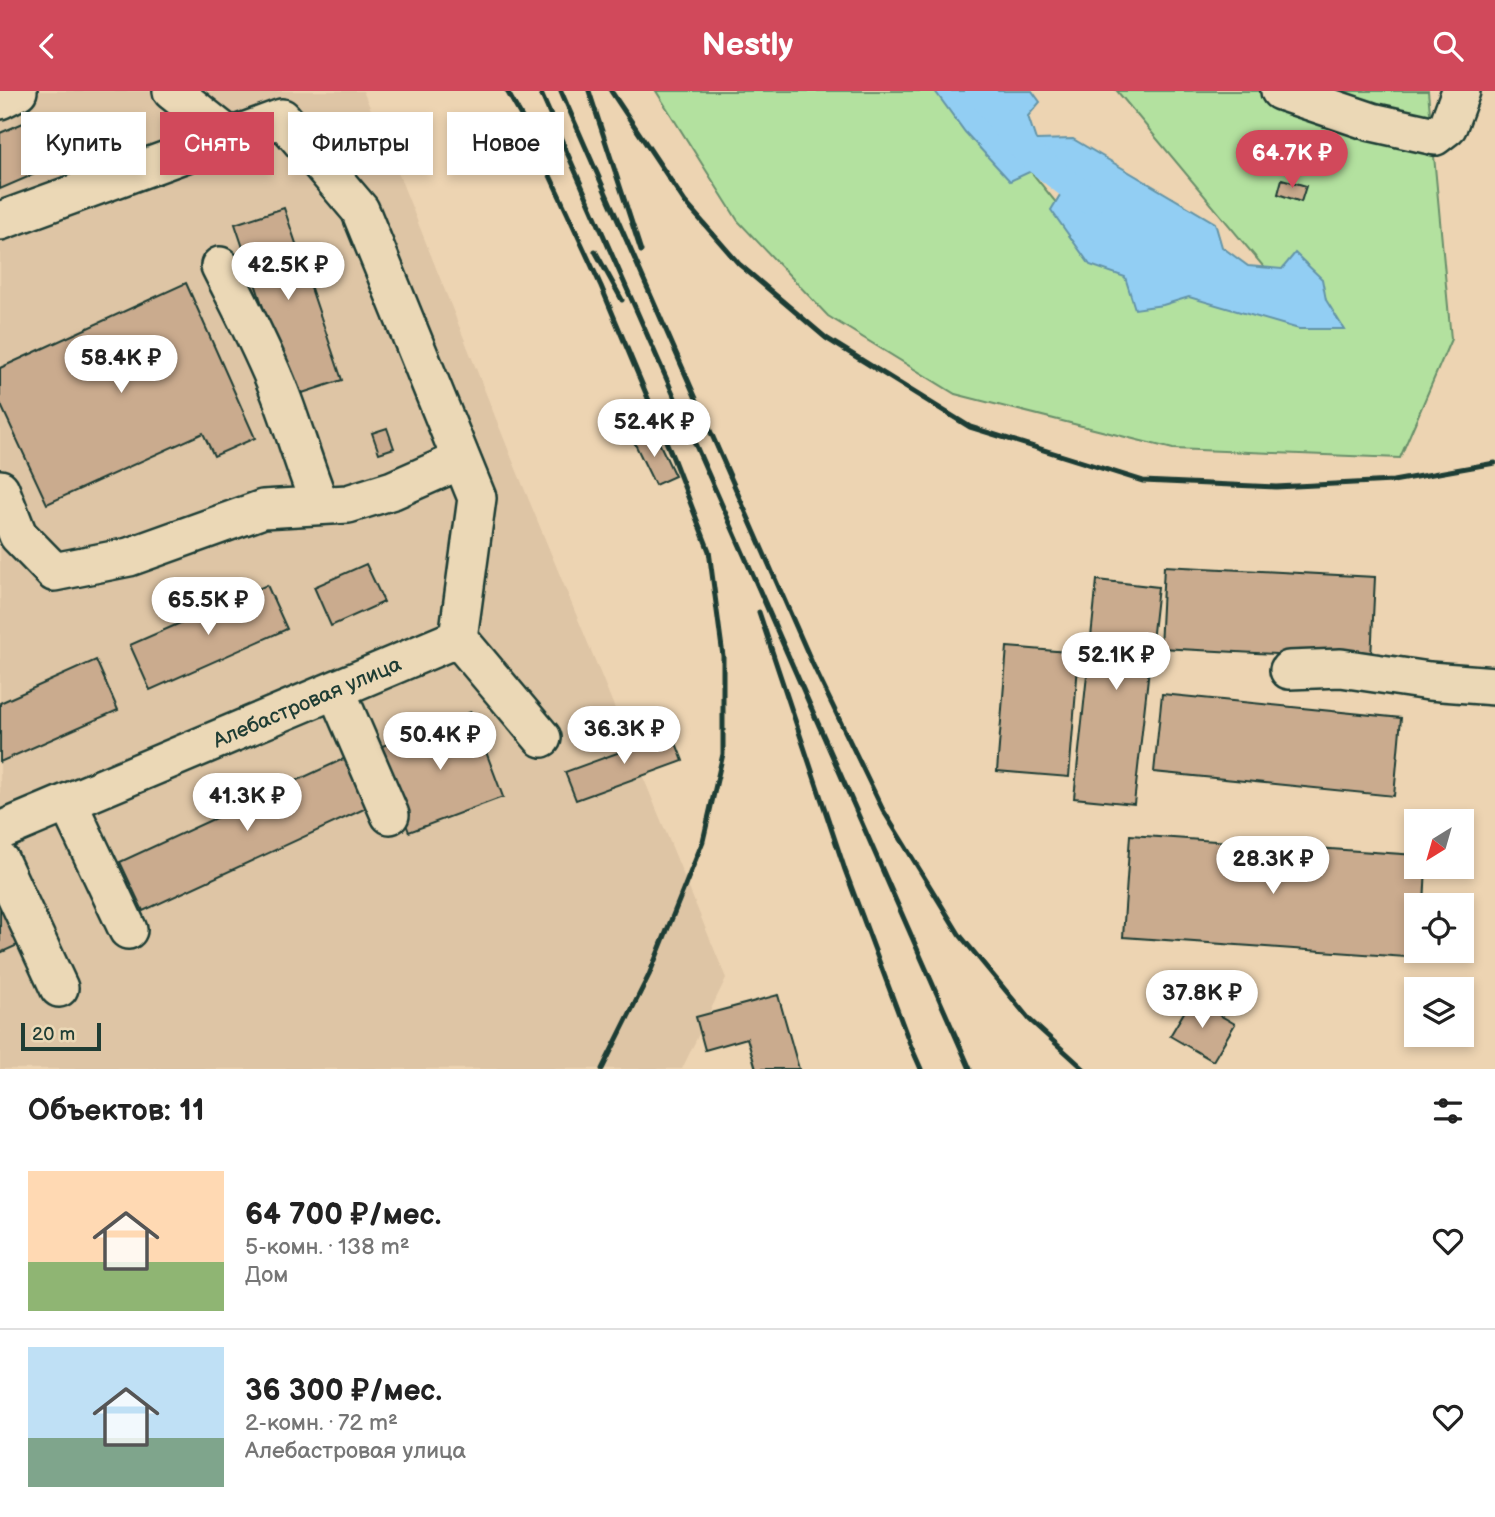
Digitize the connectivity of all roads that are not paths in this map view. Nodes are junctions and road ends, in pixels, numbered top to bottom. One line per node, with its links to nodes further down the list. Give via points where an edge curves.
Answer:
1 (18, 91): 5 (street)
2 (172, 91): 7 (street)
3 (1283, 91): 4 (street, via 1372,122 1435,136 1448,126)
4 (1461, 91)
5 (0, 100)
6 (289, 105): 11 (street, via 360,211)
7 (198, 112)
8 (160, 163): 9 (street)
9 (0, 221)
10 (220, 266): 13 (street, via 281,394)
11 (461, 460): 13 (street, via 393,490 348,504); 14 (street, via 477,498)
12 (0, 489): 13 (street, via 18,535 54,572 129,557 263,509)
13 (320, 505)
14 (458, 638): 17 (street, Алебастровая улица); 18 (street)
15 (1289, 670): 16 (street, via 1341,668)
16 (1495, 686)
17 (336, 690): 19 (street, Алебастровая улица); 20 (street)
18 (542, 738)
19 (68, 803): 21 (street, Алебастровая улица); 22 (street)
20 (390, 815)
21 (1, 834): 23 (street)
22 (128, 930)
23 (59, 988)

